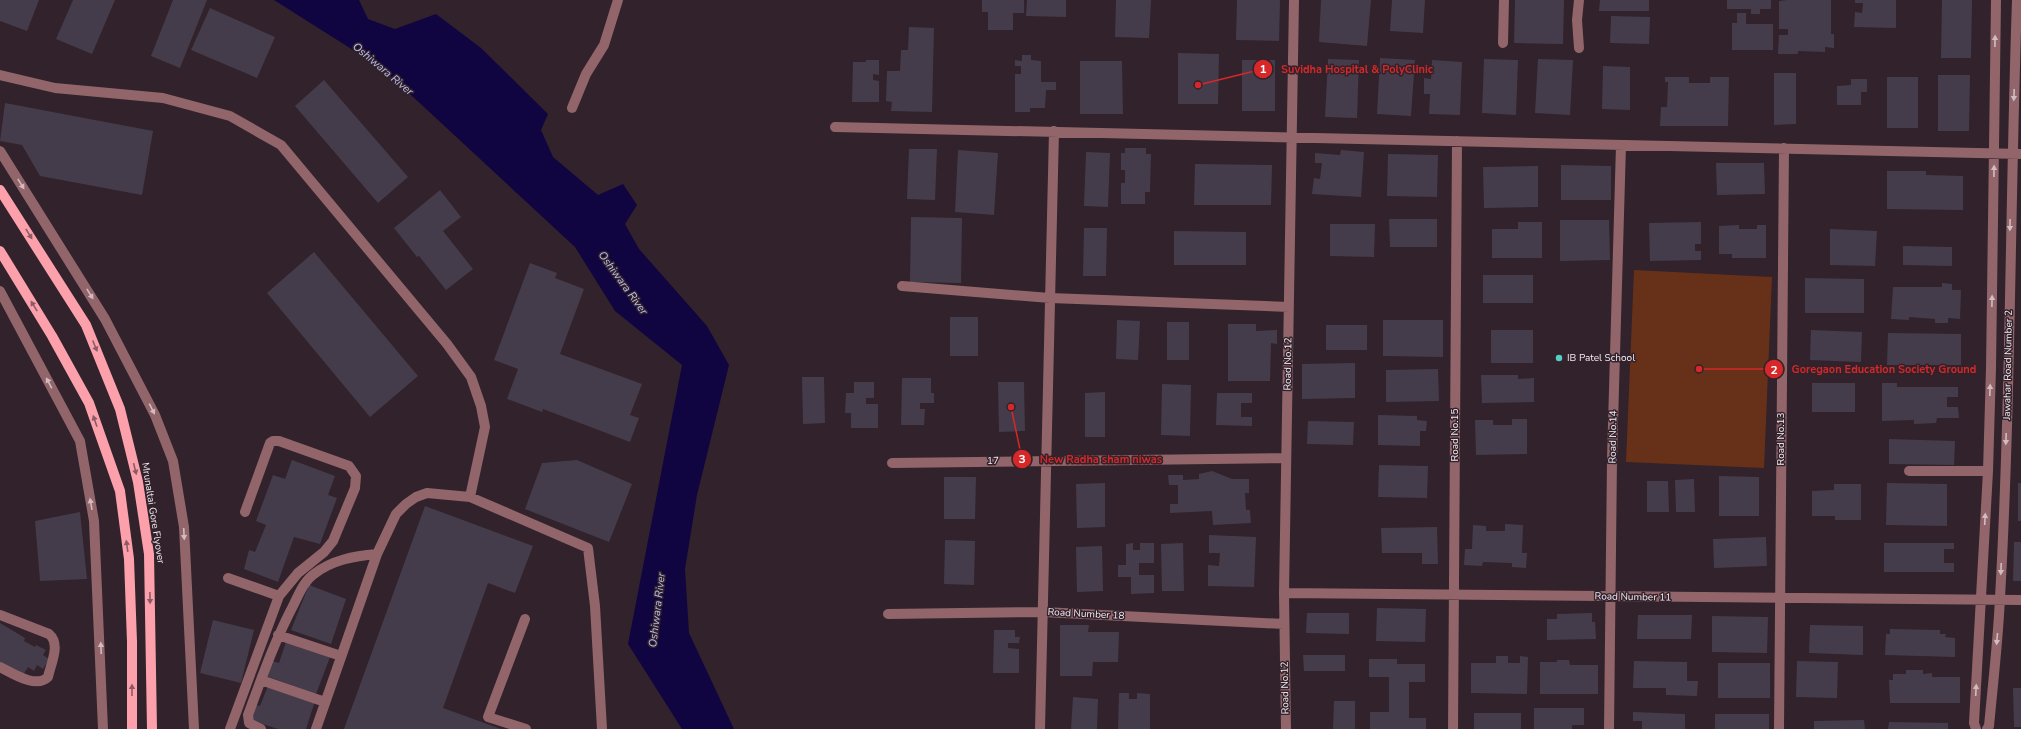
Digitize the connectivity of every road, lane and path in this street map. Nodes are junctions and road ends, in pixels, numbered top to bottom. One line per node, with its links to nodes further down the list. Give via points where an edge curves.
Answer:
1 (618, 0): 10 (street, via 604,45 586,74)
2 (1294, 0): 13 (street, Road No.12)
3 (1504, 0): 7 (street)
4 (1579, 0): 8 (street)
5 (1996, 0): 18 (street, Jawahar Road Number 2, one-way to 5)
6 (2017, 0): 19 (street, Jawahar Road Number 2, one-way to 19)
7 (1503, 43)
8 (1579, 48)
9 (0, 75): 35 (street, via 55,88 163,98 230,116 281,145 447,344 471,377 482,406 485,427)
10 (572, 108)
11 (835, 126): 12 (street)
12 (1054, 131): 13 (street); 24 (street)
13 (1292, 137): 14 (street); 25 (street, Road No.12)
14 (1458, 141): 15 (street); 40 (street, Road No.15)
15 (1621, 145): 16 (street); 42 (street, Road No.14, via 1612,459)
16 (1784, 148): 18 (street); 43 (street, Road No.13)
17 (0, 151): 60 (street, one-way to 60, via 105,319 156,416 173,461 184,527)
18 (1994, 153): 19 (street); 27 (street, Jawahar Road Number 2, one-way to 18)
19 (2016, 154): 26 (street, Jawahar Road Number 2, one-way to 26)
20 (0, 190): 59 (main road, Mrunaltai Gore Flyover, one-way to 59, via 86,325 120,409 138,482 149,554)
21 (0, 251): 58 (main road, one-way to 21, via 129,559 120,491 89,403)
22 (902, 286): 24 (street)
23 (0, 291): 57 (street, one-way to 23, via 94,521 80,441)
24 (1050, 298): 25 (street); 31 (street)
25 (1289, 307): 30 (street, Road No.12)
26 (2009, 327): 27 (street); 28 (street, Jawahar Road Number 2)
27 (1991, 328): 29 (street, Jawahar Road Number 2)
28 (2008, 367): 29 (street); 45 (street, Jawahar Road Number 2, one-way to 45)
29 (1991, 368): 34 (street, Jawahar Road Number 2, one-way to 29)
30 (1286, 458): 31 (street, 17); 39 (street, Road No.12)
31 (1046, 460): 32 (street, 17); 47 (street)
32 (892, 463)
33 (1909, 471): 34 (street)
34 (1988, 471): 44 (street, one-way to 34)
35 (470, 497): 37 (street, via 427,493 416,497 396,514); 65 (street, via 588,548 595,606)
36 (245, 512): 41 (street, via 270,443 273,441 350,466 356,476 355,488 333,541 324,552 298,573)
37 (377, 554): 52 (street, via 341,559 312,575 304,583); 53 (street)
38 (228, 578): 41 (street)
39 (1284, 593): 40 (street, Road Number 11); 51 (street, Road No.12)
40 (1454, 595): 42 (street, Road Number 11); 68 (street, Road No.15)
41 (279, 596): 61 (street)
42 (1611, 596): 43 (street, Road Number 11); 69 (street, Road No.14)
43 (1780, 598): 44 (street, Road Number 11); 70 (street, Road No.13)
44 (1981, 600): 45 (street, Road Number 11); 71 (street, one-way to 44, via 1974,724)
45 (2000, 600): 46 (street, Road Number 11); 72 (street, Jawahar Road Number 2, one-way to 72)
46 (2021, 600)
47 (1043, 612): 48 (street, Road Number 18); 51 (street, Road Number 18); 66 (street)
48 (888, 614)
49 (0, 616): 54 (street, via 49,634 55,638 56,644 48,677 44,680 24,678)
50 (525, 619): 64 (street, via 488,717)
51 (1284, 624): 67 (street, Road No.12)
52 (278, 635): 53 (street); 55 (street)
53 (341, 656): 56 (street)
54 (0, 667)
55 (261, 680): 56 (street); 62 (street, via 247,719 252,726)
56 (325, 702): 63 (street)
57 (103, 729)
58 (132, 729)
59 (152, 729)
60 (194, 729)
61 (230, 729)
62 (260, 729)
63 (316, 729)
64 (526, 729)
65 (602, 729)
66 (1040, 729)
67 (1286, 729)
68 (1453, 729)
69 (1609, 729)
70 (1779, 729)
71 (1976, 729)
72 (1987, 729)

